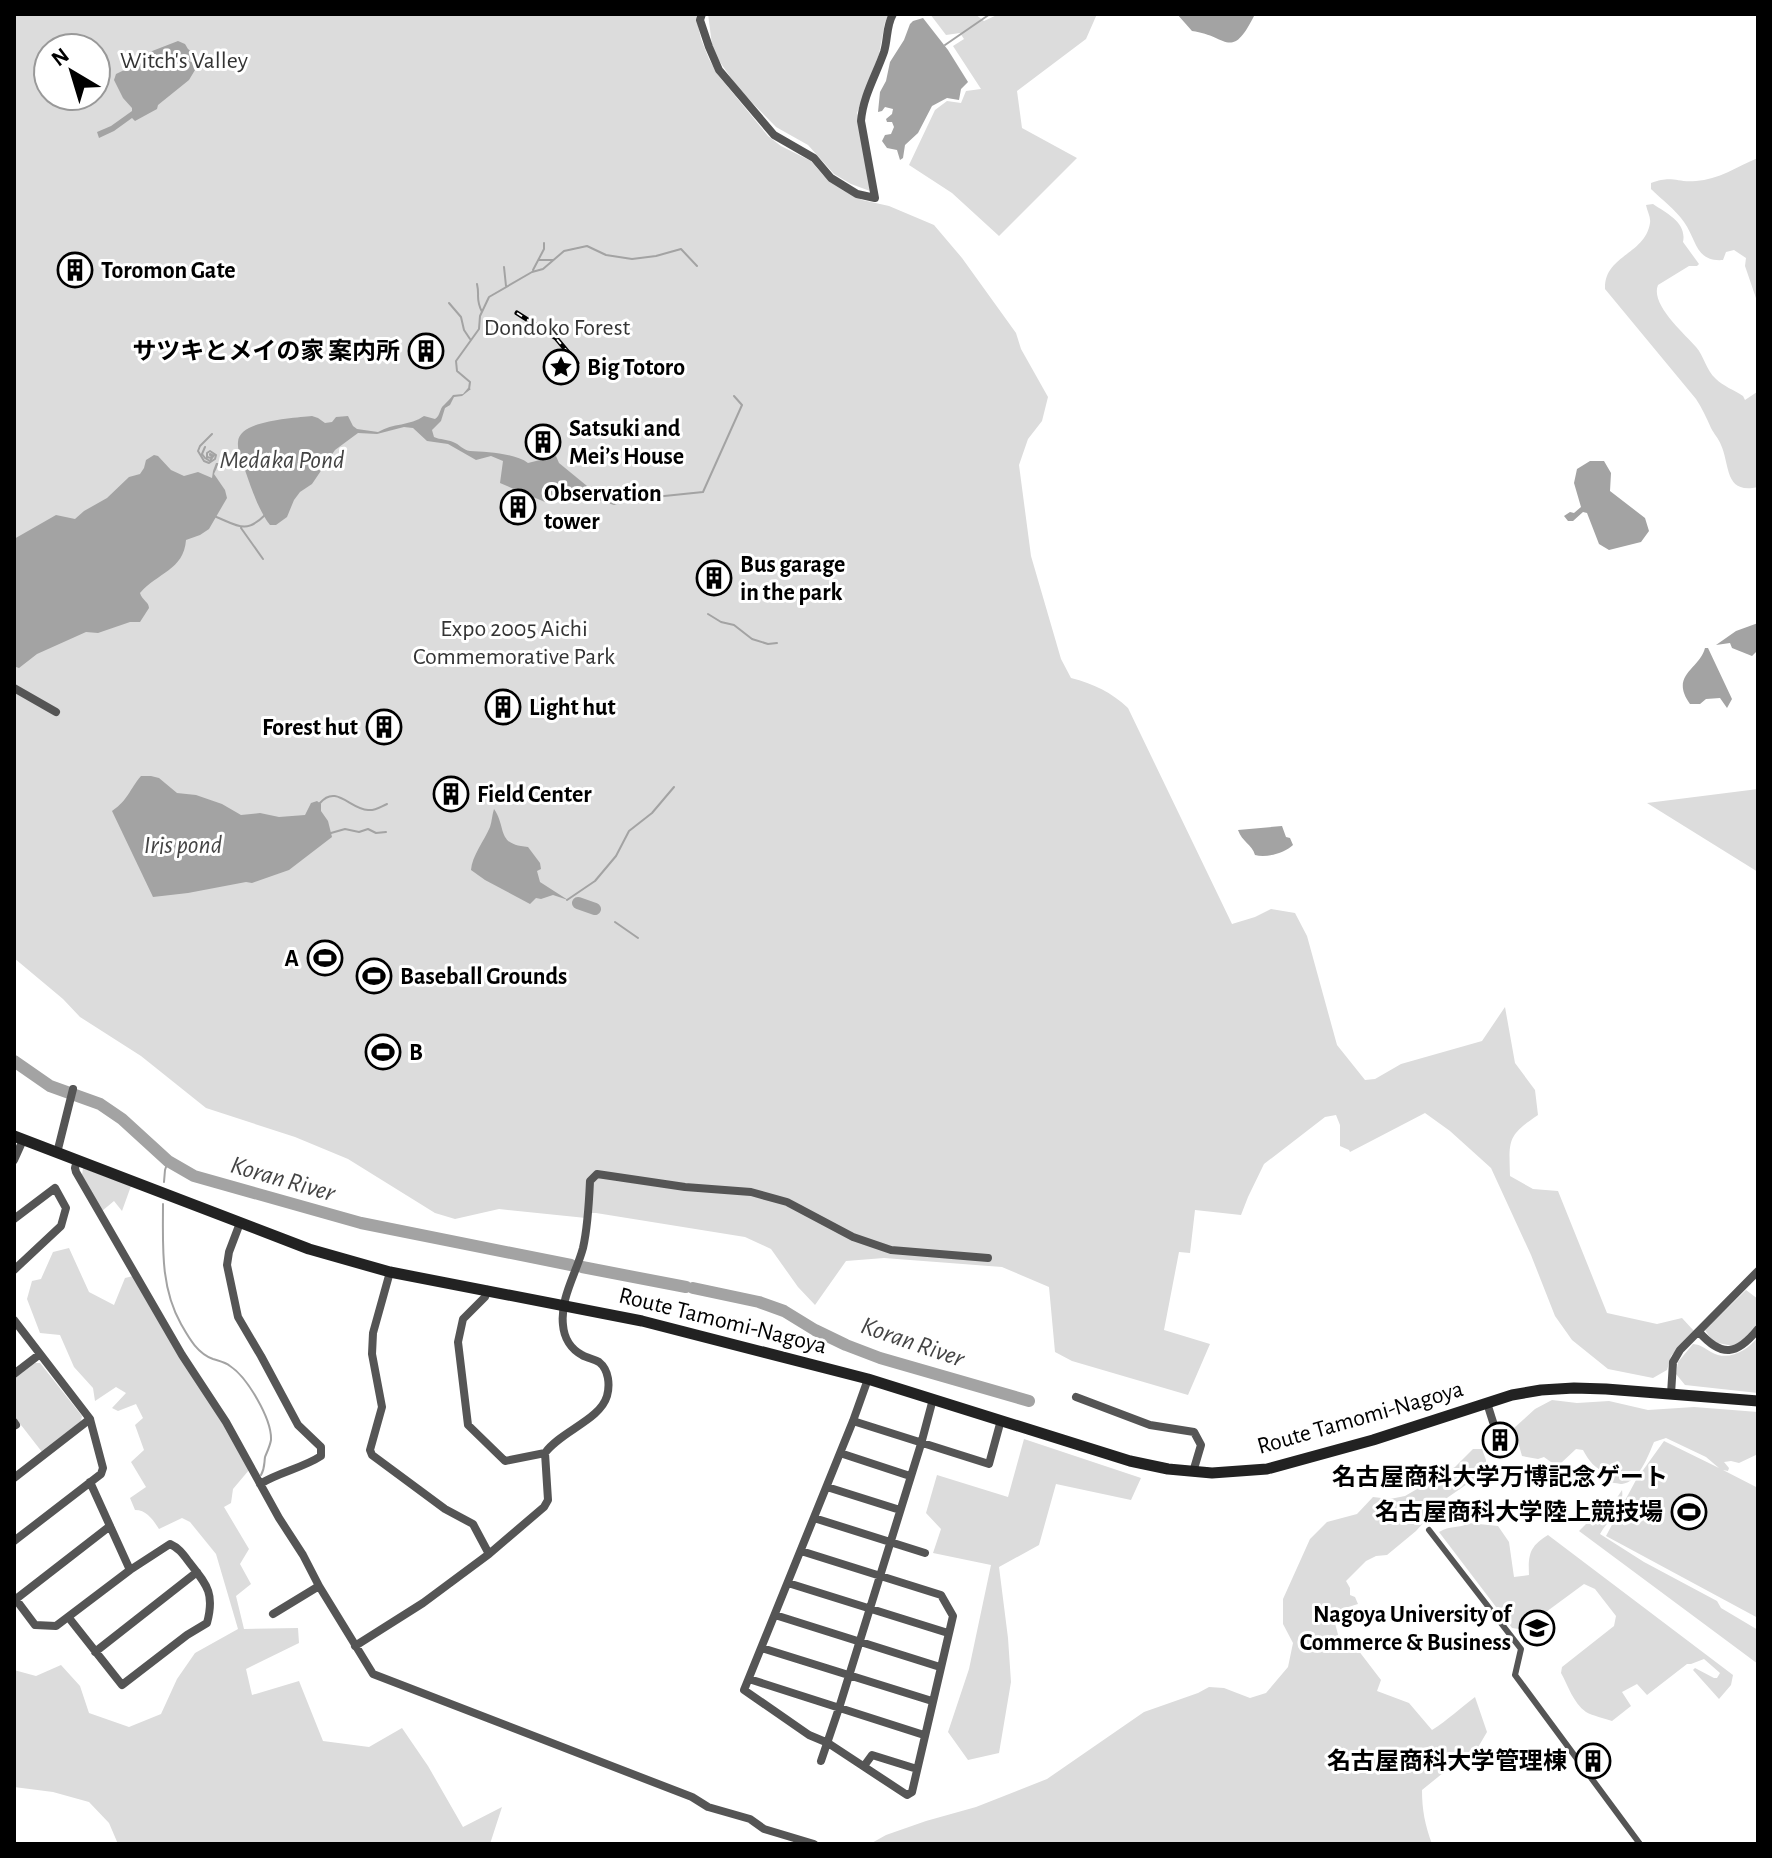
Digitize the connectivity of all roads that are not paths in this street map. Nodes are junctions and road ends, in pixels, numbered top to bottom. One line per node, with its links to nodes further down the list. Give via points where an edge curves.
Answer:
1 (702, 14): 2 (street, via 719,70 774,135 814,158 831,178 875,198 861,121)
2 (893, 14)
3 (14, 688): 4 (street)
4 (56, 712)
5 (73, 1089): 7 (street)
6 (18, 1138): 7 (main road, Route Tamomi-Nagoya); 8 (street)
7 (57, 1153): 9 (main road, Route Tamomi-Nagoya)
8 (14, 1160)
9 (77, 1160): 11 (main road, Route Tamomi-Nagoya); 40 (street, via 76,1172)
10 (14, 1219): 13 (street, via 55,1188 66,1208 61,1226)
11 (240, 1223): 15 (main road, Route Tamomi-Nagoya); 40 (street, via 227,1265 238,1317 298,1425 321,1447 315,1460)
12 (988, 1258): 17 (street, via 881,1248 787,1202 751,1192 597,1174 590,1181 583,1247)
13 (14, 1270)
14 (1758, 1271): 20 (street)
15 (390, 1272): 16 (main road, Route Tamomi-Nagoya); 50 (street, via 373,1333 382,1407 370,1450 409,1484 473,1524)
16 (488, 1290): 17 (main road, Route Tamomi-Nagoya); 34 (street, via 463,1319 458,1342 468,1425 505,1461)
17 (563, 1305): 23 (main road, Route Tamomi-Nagoya); 34 (street, via 568,1344 600,1363 610,1381 602,1409)
18 (14, 1322): 21 (street)
19 (1758, 1329): 20 (street, via 1727,1351 1713,1347)
20 (1699, 1332): 24 (street, via 1675,1358)
21 (40, 1354): 22 (street); 29 (street)
22 (14, 1374)
23 (868, 1379): 26 (main road, Route Tamomi-Nagoya); 31 (street)
24 (1671, 1394): 27 (main road, Route Tamomi-Nagoya); 28 (main road, Route Tamomi-Nagoya, via 1574,1388)
25 (1076, 1397): 36 (street, via 1150,1425 1194,1432 1201,1445)
26 (933, 1399): 30 (main road, Route Tamomi-Nagoya); 33 (street)
27 (1758, 1401)
28 (1487, 1403): 32 (street); 36 (main road, Route Tamomi-Nagoya, via 1292,1464)
29 (90, 1419): 38 (street); 39 (street, via 103,1468)
30 (1001, 1420): 33 (street, via 989,1464); 36 (main road, Route Tamomi-Nagoya, via 1130,1461)
31 (853, 1421): 33 (street); 35 (street)
32 (1493, 1422)
33 (921, 1444): 37 (street)
34 (545, 1453): 50 (street, via 548,1500)
35 (840, 1453): 37 (street); 41 (street)
36 (1193, 1472)
37 (910, 1476): 42 (street)
38 (14, 1478)
39 (90, 1482): 44 (street); 46 (street)
40 (260, 1484): 55 (street)
41 (827, 1487): 42 (street); 43 (street)
42 (900, 1510): 47 (street)
43 (814, 1518): 47 (street); 48 (street)
44 (110, 1526): 51 (street); 56 (street)
45 (1429, 1530): 77 (street, via 1521,1649 1515,1675)
46 (14, 1541)
47 (890, 1543): 49 (street); 53 (street)
48 (801, 1551): 53 (street); 54 (street)
49 (925, 1553)
50 (489, 1554): 63 (street)
51 (130, 1570): 52 (street, via 170,1544); 60 (street)
52 (197, 1572): 65 (street); 65 (street, via 207,1585 207,1623 122,1685)
53 (879, 1575): 57 (street); 61 (street, via 941,1595 953,1616)
54 (788, 1583): 57 (street); 59 (street)
55 (319, 1586): 58 (street); 63 (street)
56 (15, 1598): 60 (street, via 35,1625 56,1626)
57 (869, 1609): 61 (street); 62 (street)
58 (273, 1614)
59 (775, 1615): 62 (street); 64 (street)
60 (69, 1618): 65 (street)
61 (948, 1633): 66 (street)
62 (859, 1641): 66 (street); 67 (street)
63 (355, 1646): 76 (street, via 373,1674)
64 (762, 1648): 67 (street); 68 (street)
65 (95, 1652)
66 (940, 1667): 69 (street)
67 (849, 1675): 69 (street); 70 (street)
68 (749, 1679): 70 (street); 72 (street, via 744,1690)
69 (932, 1701): 71 (street)
70 (839, 1708): 71 (street); 72 (street)
71 (924, 1735): 75 (street)
72 (828, 1743): 73 (street); 74 (street)
73 (821, 1761)
74 (864, 1766): 75 (street, via 872,1755); 75 (street, via 907,1795)
75 (917, 1769)
76 (814, 1844)
77 (1640, 1844)

